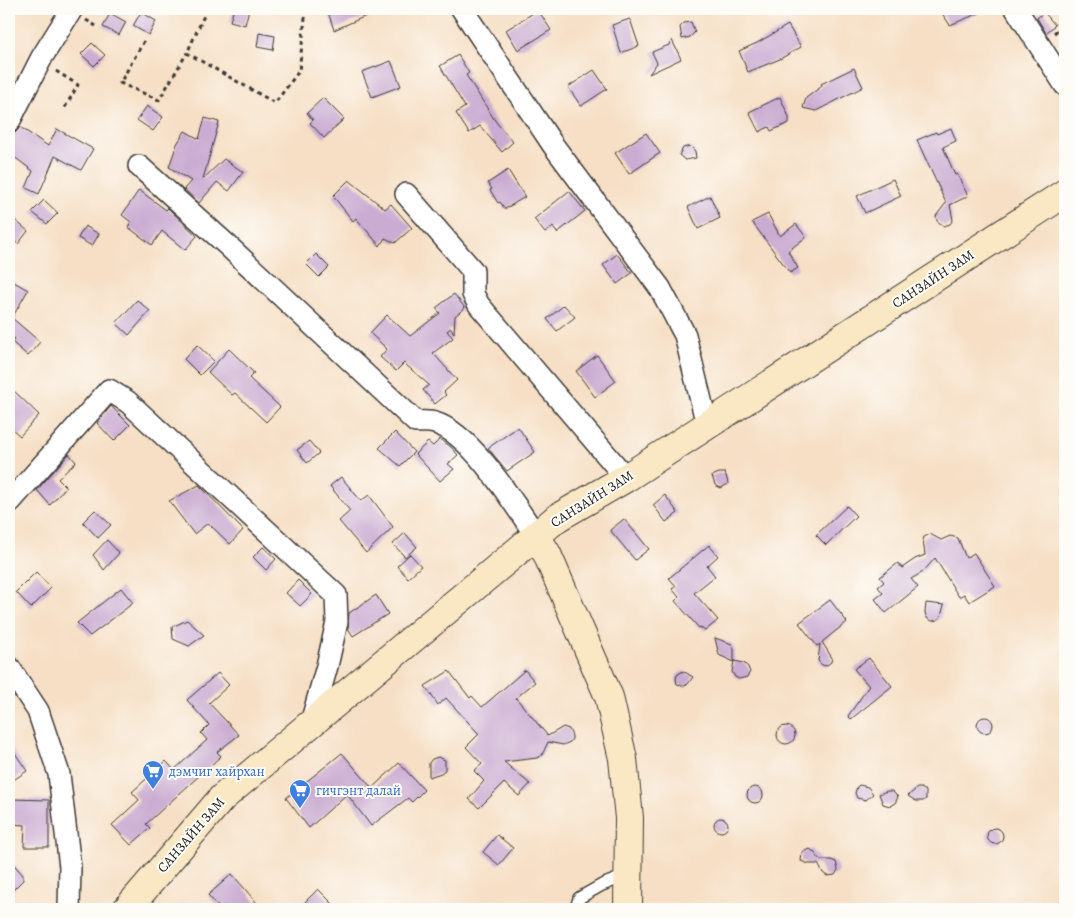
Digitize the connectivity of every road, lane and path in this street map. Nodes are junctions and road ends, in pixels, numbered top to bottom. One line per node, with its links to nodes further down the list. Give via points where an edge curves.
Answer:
1 (72, 9): 8 (street)
2 (207, 9): 7 (path)
3 (306, 9): 7 (path, via 298,71 274,102)
4 (462, 9): 15 (street, via 554,145 660,288 685,335)
5 (1016, 9): 9 (street)
6 (144, 41): 7 (path, via 120,83 159,100)
7 (187, 53)
8 (40, 62): 10 (path, via 78,85); 11 (street)
9 (1065, 85)
10 (64, 109)
11 (9, 122)
12 (139, 166): 18 (street, via 416,422 435,422 454,433 476,454)
13 (1065, 193): 15 (main road, САНЗАЙН ЗАМ)
14 (406, 194): 16 (street, via 473,271 473,294 479,304)
15 (707, 426): 16 (main road, САНЗАЙН ЗАМ)
16 (626, 478): 18 (main road, САНЗАЙН ЗАМ, via 557,518)
17 (9, 503): 20 (street, via 109,390 128,402 336,595 337,622)
18 (536, 536): 20 (main road, САНЗАЙН ЗАМ); 21 (main road, via 547,554 609,697 623,759 629,818)
19 (9, 668): 22 (street, via 38,711 59,774 70,867)
20 (311, 723): 23 (main road, САНЗАЙН ЗАМ, via 222,798)
21 (628, 875): 24 (lane, via 579,898); 25 (main road)
22 (69, 909)
23 (127, 909)
24 (576, 909)
25 (628, 909)

